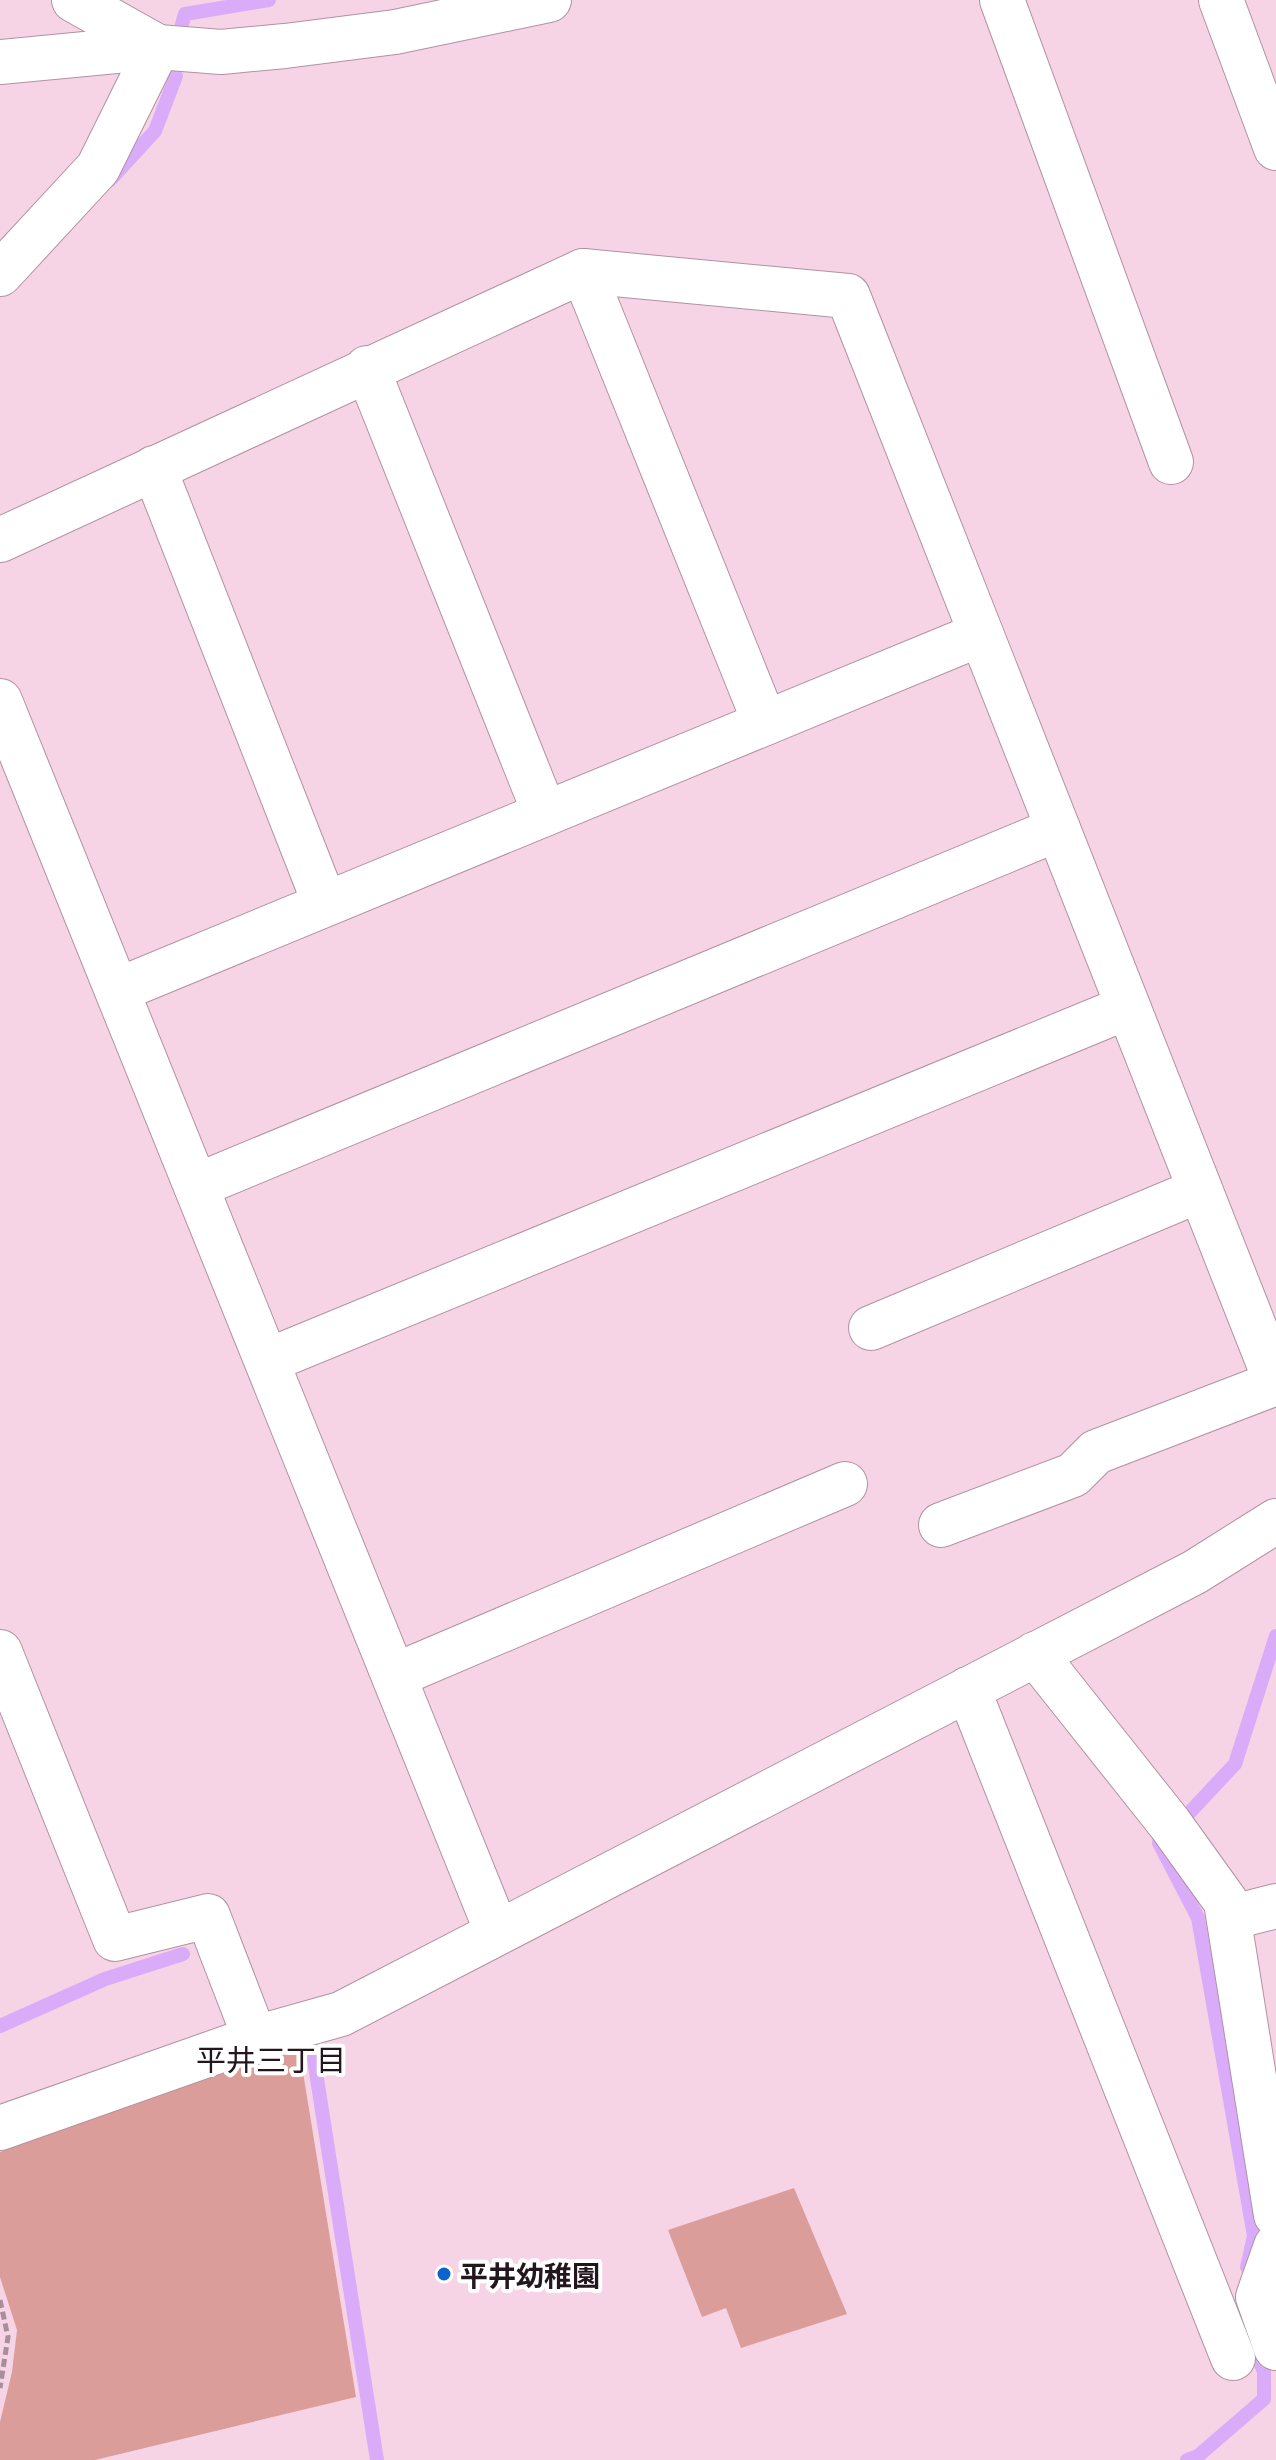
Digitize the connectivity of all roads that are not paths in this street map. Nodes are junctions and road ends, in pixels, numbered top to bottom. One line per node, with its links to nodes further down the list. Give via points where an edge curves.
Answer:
1 (74, 0): 5 (street)
2 (549, 0): 5 (street, via 395,32 285,46 221,52)
3 (1002, 0): 11 (street)
4 (1221, 0): 7 (street)
5 (158, 47): 6 (street); 9 (street, via 98,168)
6 (0, 62)
7 (1276, 148)
8 (583, 271): 10 (street); 14 (street, via 848,296); 16 (street)
9 (0, 274)
10 (367, 368): 12 (street); 17 (street)
11 (1171, 462)
12 (154, 468): 13 (street); 19 (street)
13 (0, 540)
14 (981, 634): 16 (street); 18 (street)
15 (0, 701): 20 (street)
16 (765, 723): 17 (street)
17 (545, 814): 19 (street)
18 (1058, 829): 21 (street); 22 (street)
19 (325, 904): 20 (street)
20 (118, 990): 22 (street)
21 (1128, 1007): 23 (street); 25 (street)
22 (196, 1186): 25 (street)
23 (1200, 1190): 24 (street); 26 (street)
24 (871, 1328)
25 (267, 1361): 32 (street)
26 (1276, 1383): 29 (street, via 1096,1452 1073,1475)
27 (845, 1484): 32 (street)
28 (1276, 1521): 31 (street, via 1195,1572)
29 (941, 1525)
30 (0, 1652): 37 (street, via 115,1939 208,1916)
31 (1035, 1654): 33 (street); 35 (street, via 1175,1830 1226,1902)
32 (394, 1676): 36 (street)
33 (968, 1689): 36 (street); 43 (street)
34 (1276, 1906): 35 (street)
35 (1229, 1918): 39 (street)
36 (497, 1932): 37 (street, via 341,2014)
37 (255, 2038): 38 (street)
38 (0, 2128)
39 (1276, 2215)
40 (1276, 2246): 41 (street)
41 (1267, 2294): 42 (street)
42 (1276, 2348)
43 (1233, 2358)

